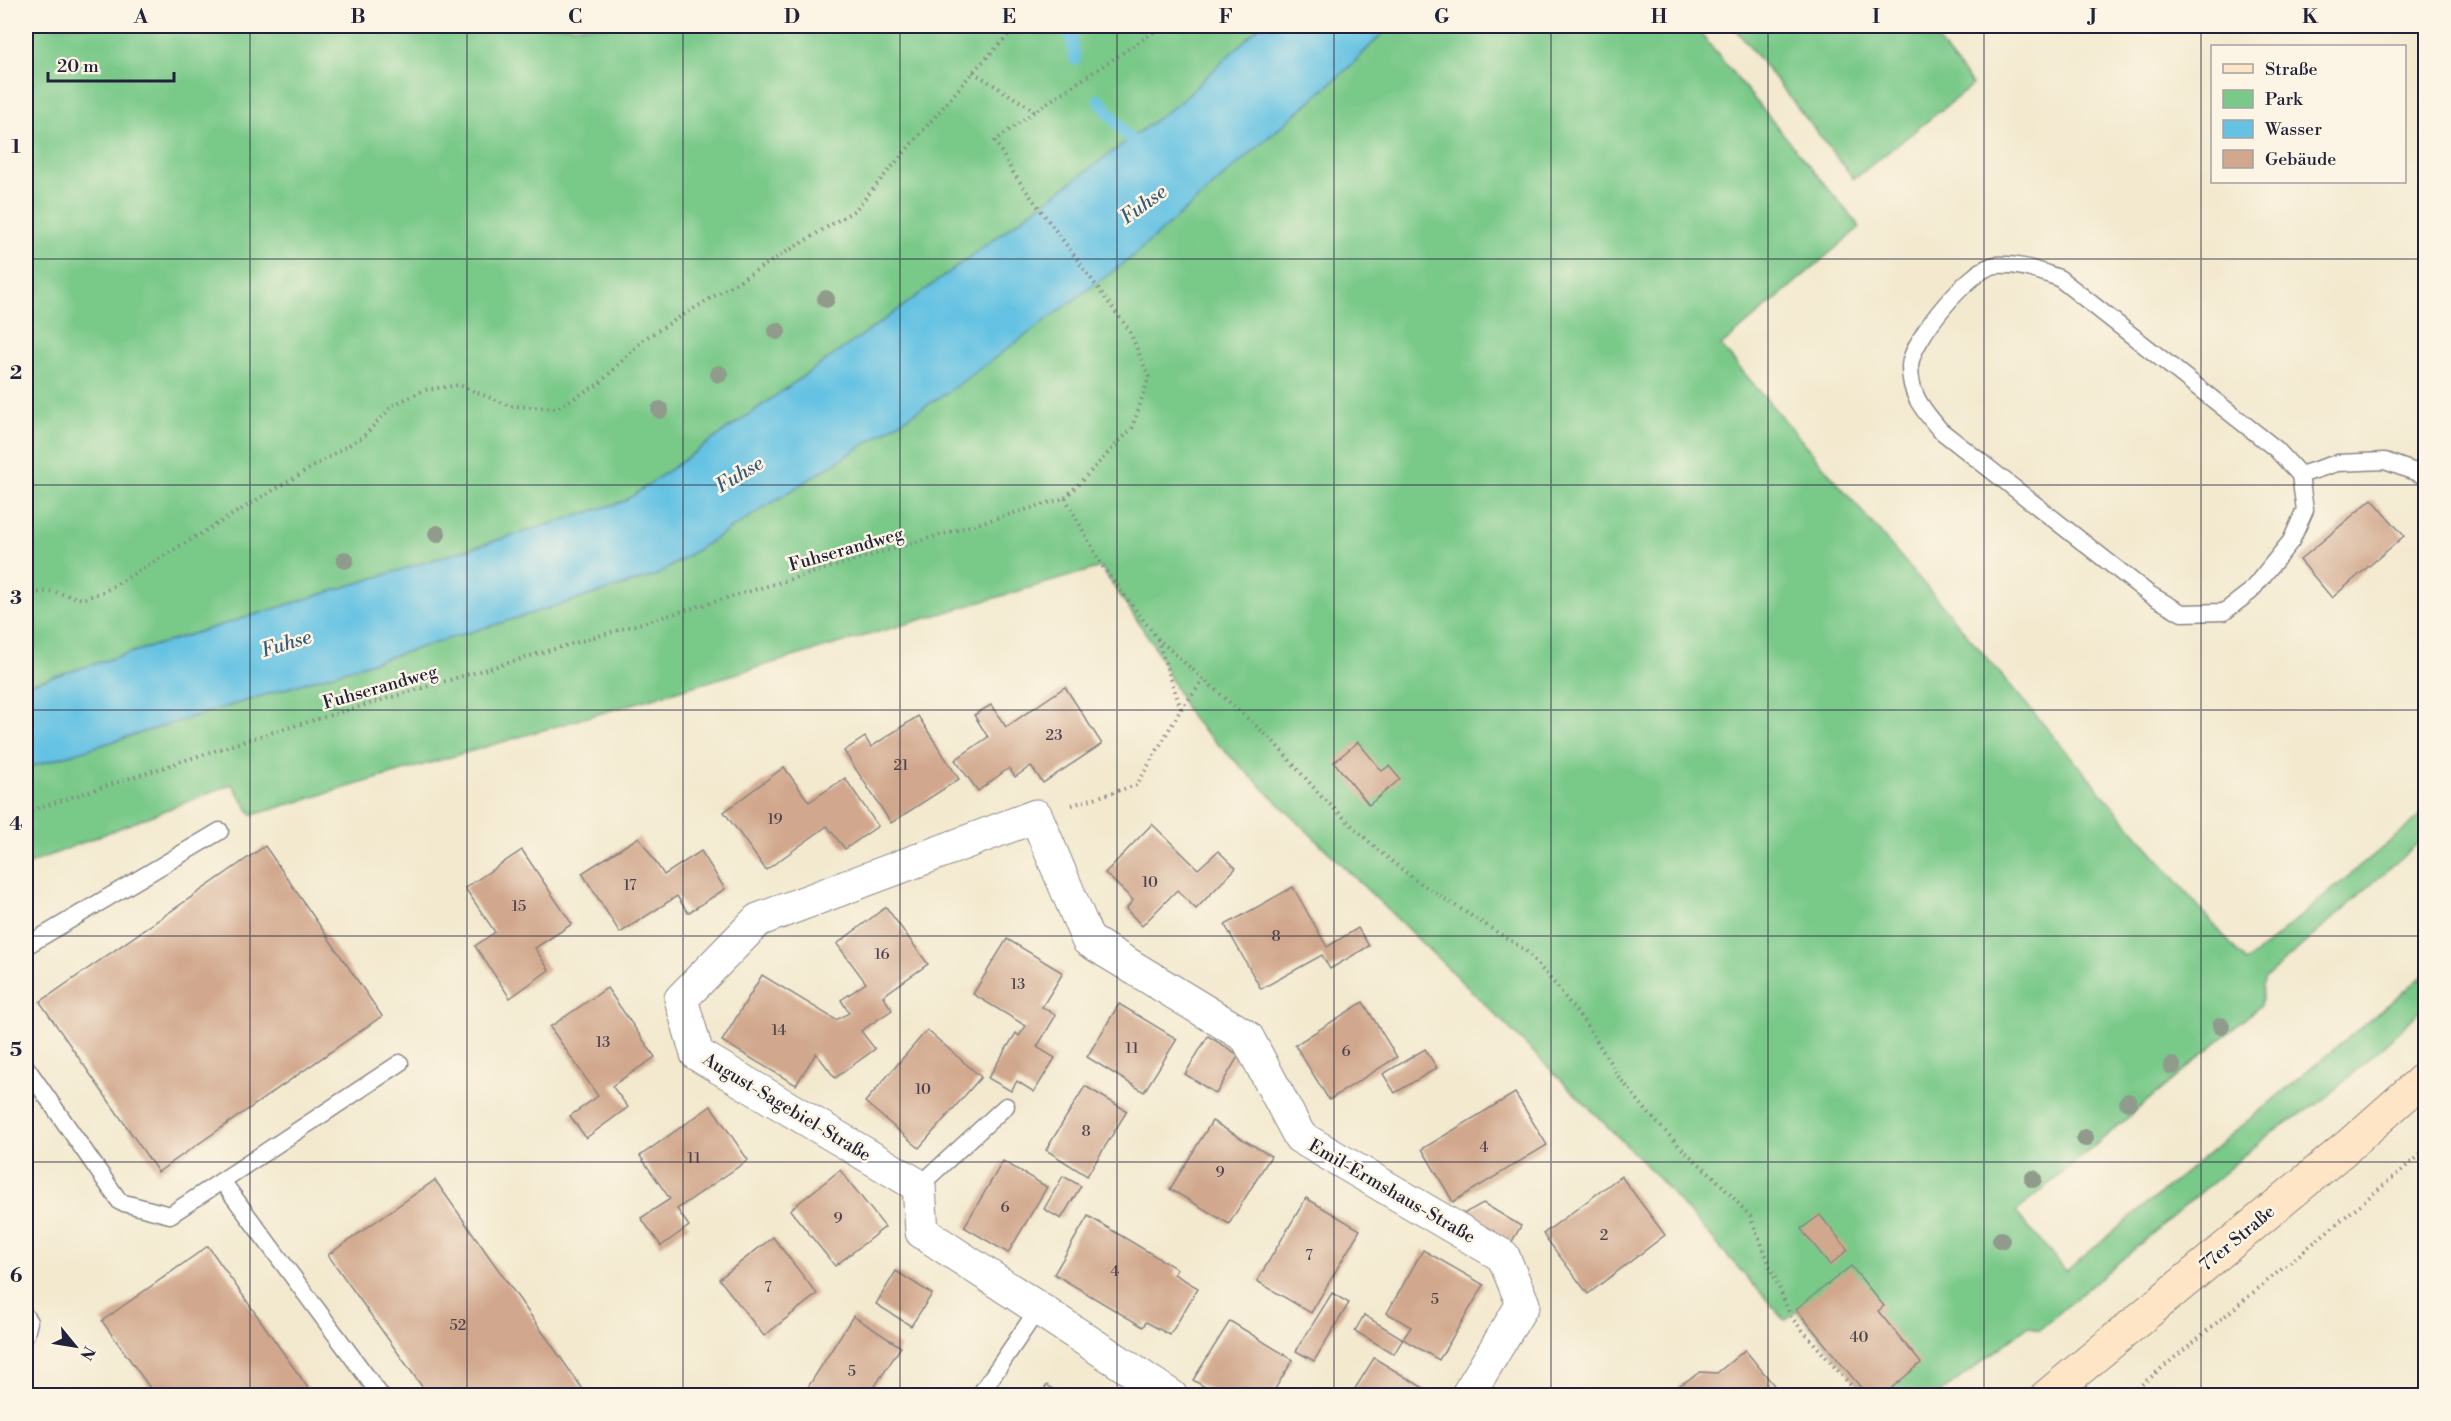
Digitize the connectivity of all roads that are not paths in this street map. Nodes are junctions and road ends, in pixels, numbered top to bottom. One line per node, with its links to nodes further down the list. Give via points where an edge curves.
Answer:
1 (2300, 475): 1 (lane, via 2276,448 2059,278 2026,266 1994,265 1965,282 1923,332 1910,364 1915,399 1940,430 2149,594 2182,613 2224,612 2250,592 2291,541 2305,510); 2 (lane, via 2337,463 2385,461)
2 (2425, 475)
3 (1036, 816): 11 (street, August-Sagebiel-Straße, via 758,920 681,999 697,1054); 18 (street, Emil-Ermshaus-Straße, via 1088,940 1246,1037 1300,1137 1503,1256 1523,1304)
4 (219, 831): 5 (lane)
5 (26, 946)
6 (400, 1063): 10 (lane)
7 (26, 1067): 10 (lane, via 120,1202 170,1215)
8 (2426, 1077): 19 (street, 77er Straße)
9 (1006, 1106): 11 (lane)
10 (222, 1182): 15 (lane)
11 (919, 1186): 12 (street, via 922,1232)
12 (1038, 1309): 16 (lane); 17 (street)
13 (26, 1317): 14 (lane)
14 (26, 1334)
15 (381, 1395)
16 (979, 1395)
17 (1170, 1395)
18 (1467, 1395)
19 (2047, 1395)

